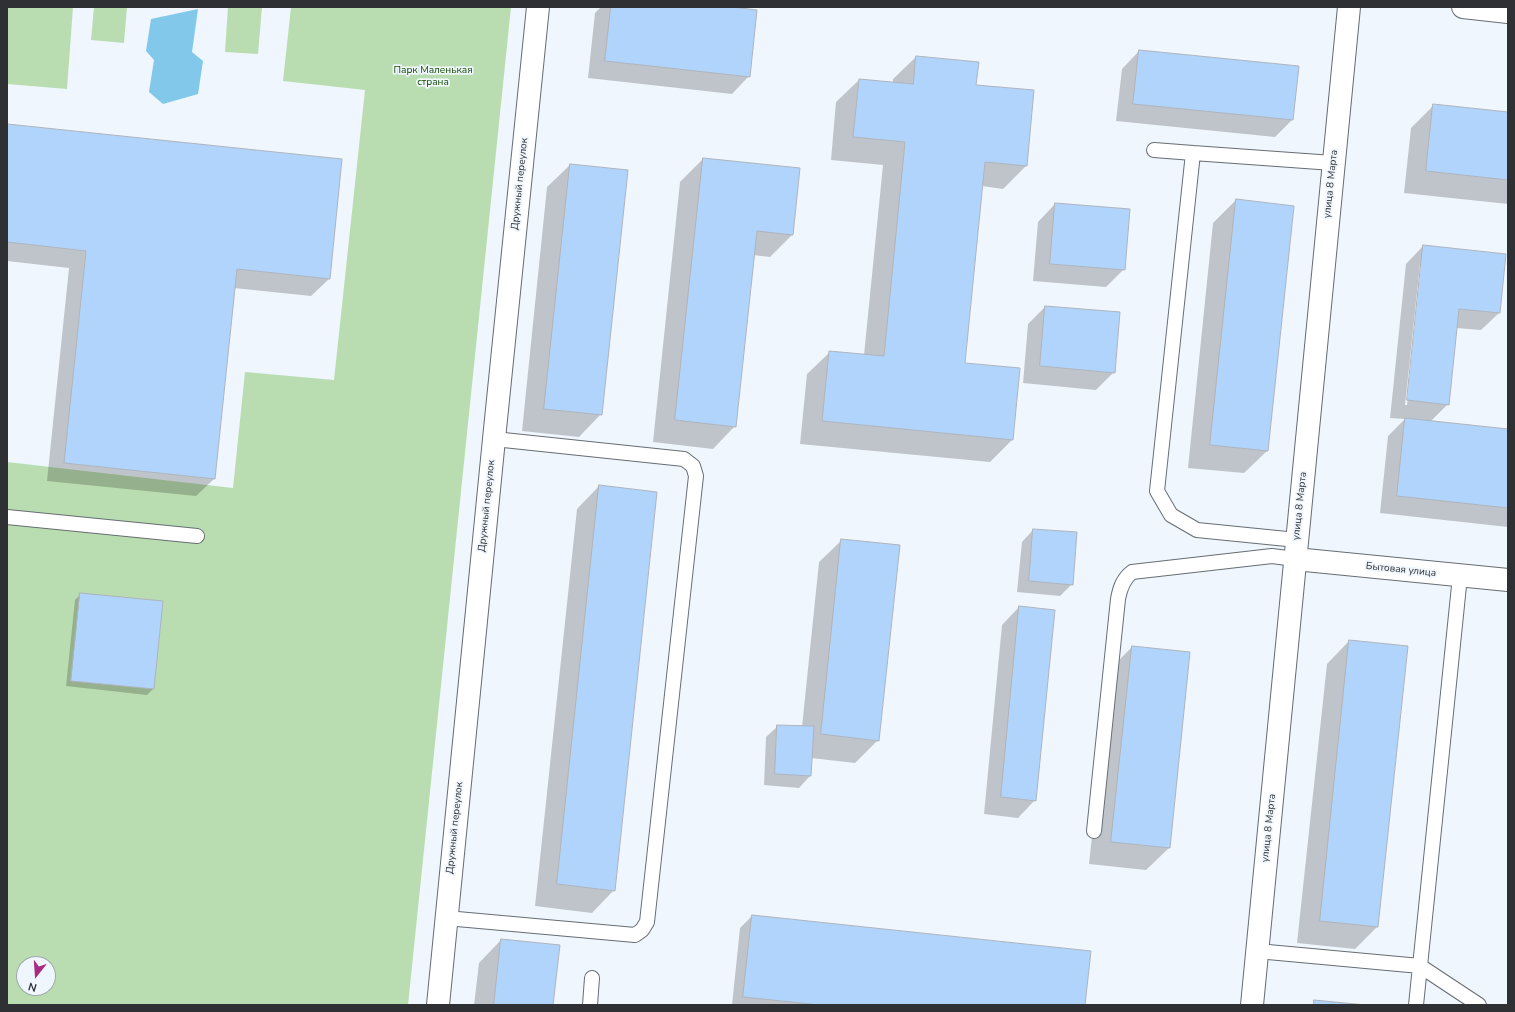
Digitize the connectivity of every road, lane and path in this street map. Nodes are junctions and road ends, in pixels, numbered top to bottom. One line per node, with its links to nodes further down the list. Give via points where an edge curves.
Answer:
1 (538, 7): 8 (street, Дружный переулок)
2 (1348, 7): 7 (street, улица 8 Марта)
3 (1463, 7): 4 (street)
4 (1508, 12)
5 (1154, 150): 6 (lane)
6 (1194, 153): 7 (lane); 11 (lane, via 1158,491 1171,515 1197,530)
7 (1334, 163): 11 (street, улица 8 Марта)
8 (494, 439): 15 (street, Дружный переулок); 15 (lane, via 684,459 693,466 696,476 647,922 635,935)
9 (7, 517): 10 (lane)
10 (197, 536)
11 (1296, 550): 12 (street, Бытовая улица); 14 (lane, via 1272,556 1132,572 1126,577 1118,599); 16 (street, улица 8 Марта)
12 (1460, 576): 13 (street, Бытовая улица); 17 (lane)
13 (1508, 580)
14 (1094, 831)
15 (446, 918): 19 (street, Дружный переулок)
16 (1257, 951): 17 (lane); 21 (street, улица 8 Марта)
17 (1420, 966): 22 (lane); 23 (lane)
18 (592, 978): 20 (lane)
19 (438, 1005)
20 (590, 1005)
21 (1252, 1005)
22 (1416, 1005)
23 (1479, 1005)

